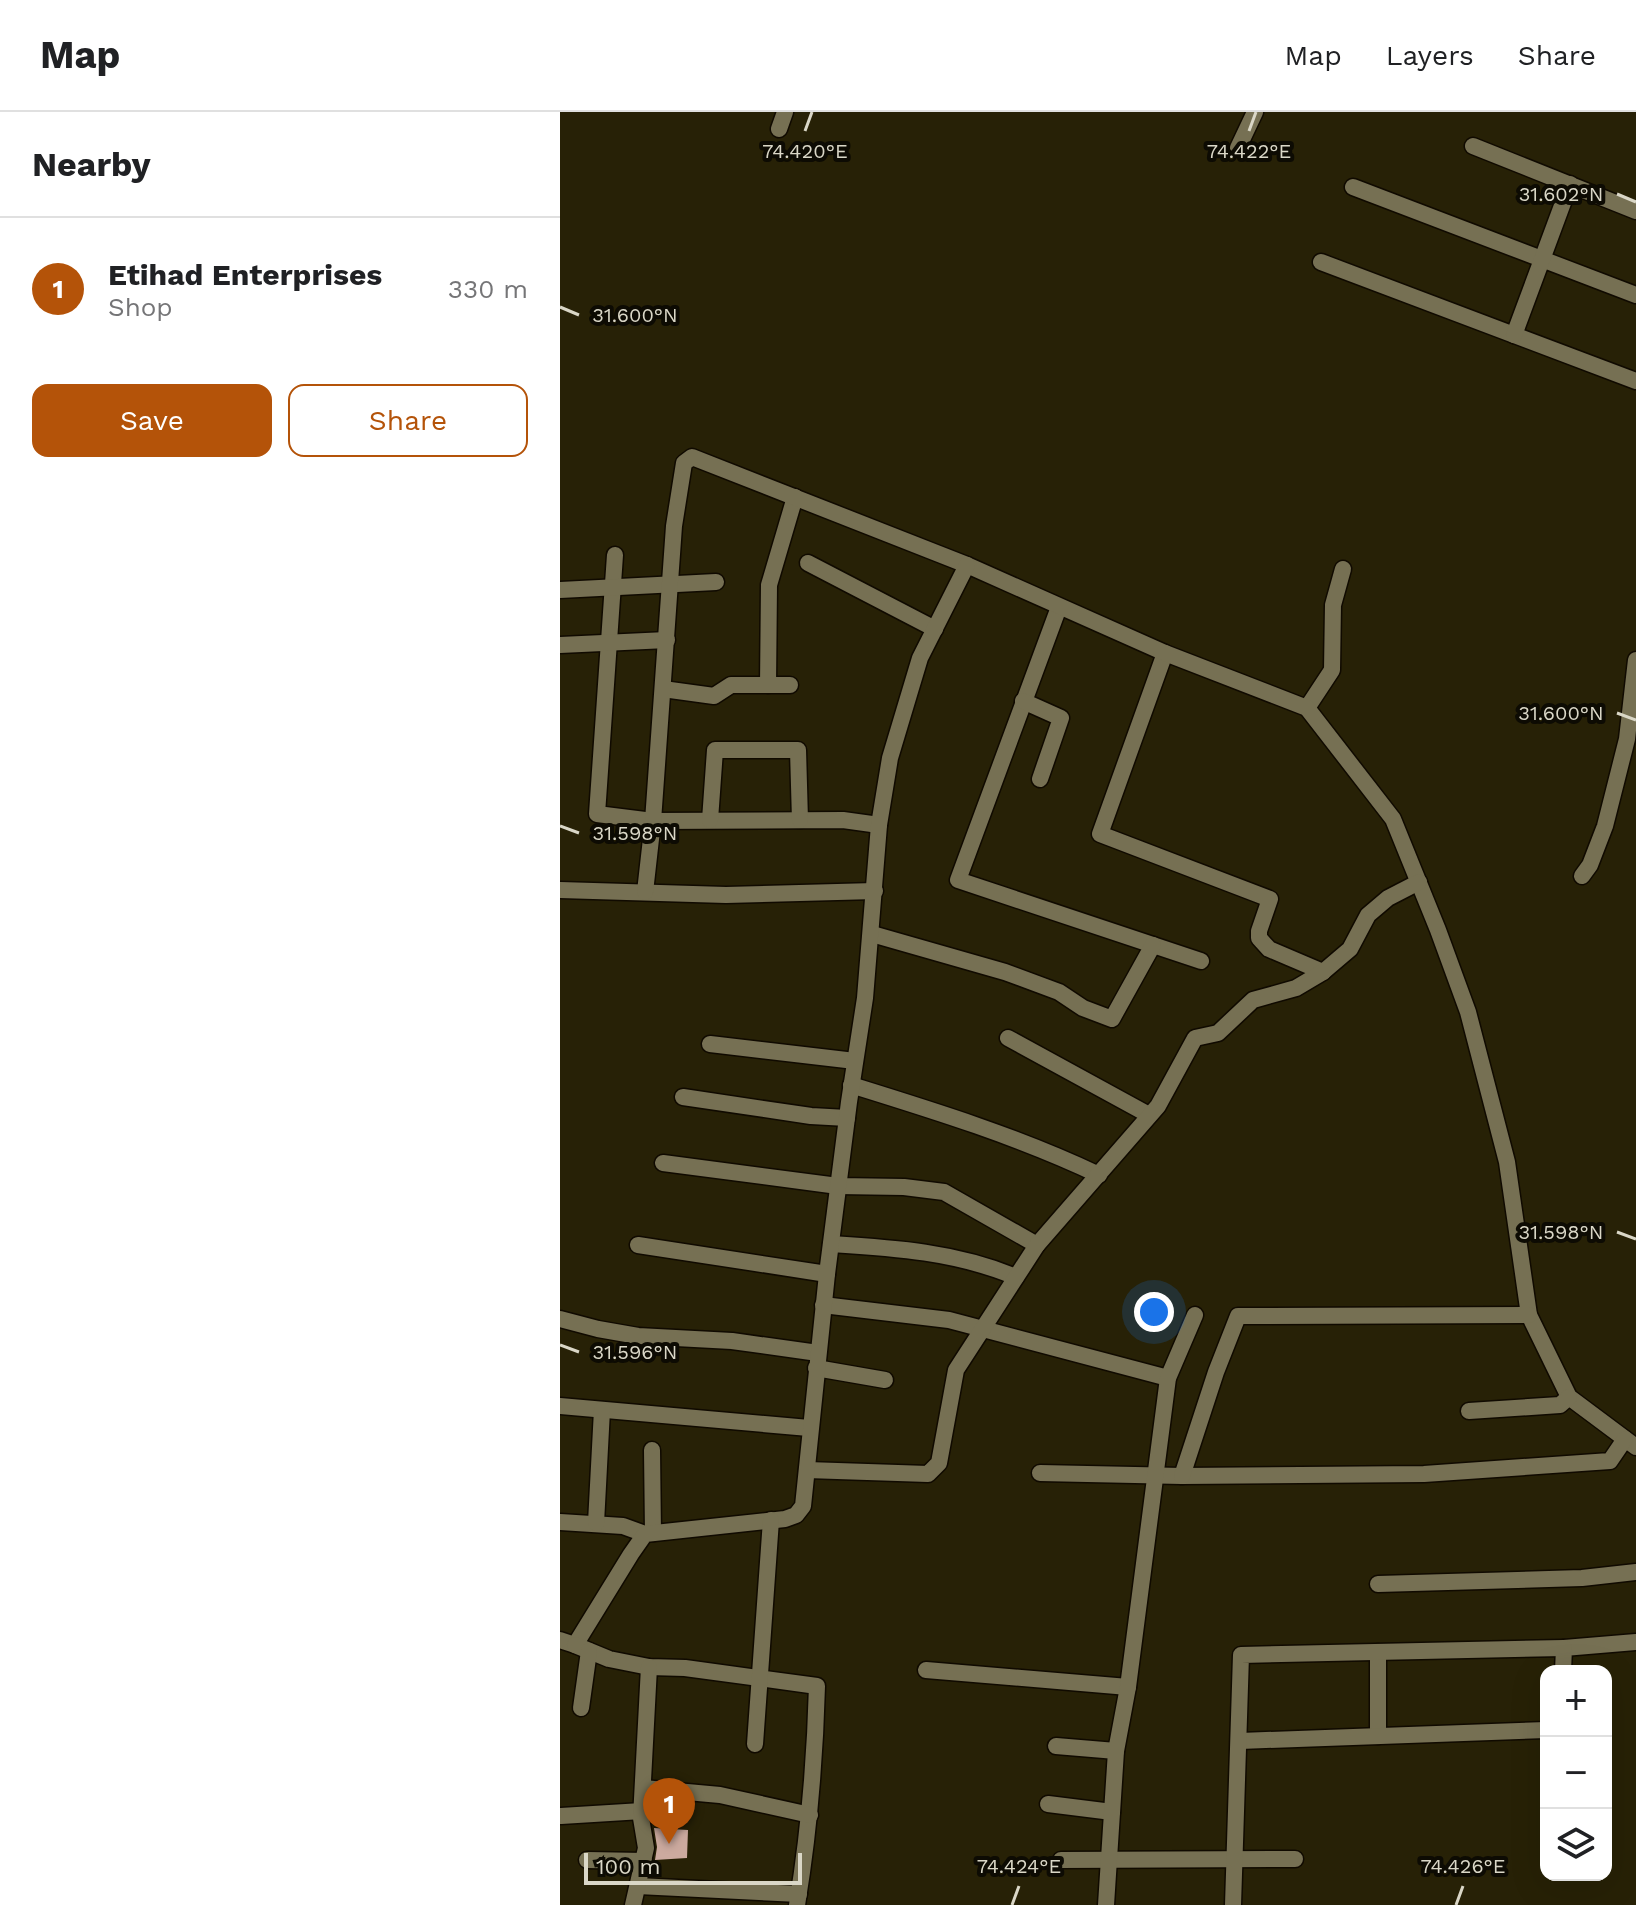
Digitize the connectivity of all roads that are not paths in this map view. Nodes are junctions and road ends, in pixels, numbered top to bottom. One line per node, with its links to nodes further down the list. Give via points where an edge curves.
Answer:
1 (785, 112): 3 (street)
2 (1255, 112): 5 (street)
3 (779, 129)
4 (1473, 146): 6 (street)
5 (1238, 148)
6 (1570, 184): 8 (street); 9 (street)
7 (1353, 187): 9 (street)
8 (1636, 211)
9 (1542, 259): 11 (street); 12 (street)
10 (1321, 262): 12 (street)
11 (1636, 295)
12 (1514, 335): 13 (street)
13 (1636, 381)
14 (795, 497): 17 (street); 20 (street, via 692,457 684,463); 31 (street, via 769,585)
15 (615, 555): 21 (street)
16 (808, 563): 24 (street)
17 (967, 565): 23 (street); 24 (street)
18 (1343, 569): 35 (street, via 1333,605 1332,670)
19 (716, 582): 20 (street)
20 (670, 586): 21 (street); 25 (street)
21 (613, 588): 22 (street); 26 (street)
22 (560, 590)
23 (1059, 607): 28 (street); 34 (street)
24 (935, 629): 40 (street, via 920,658 890,758)
25 (667, 640): 26 (street); 33 (street)
26 (609, 643): 27 (street); 39 (street, via 597,814)
27 (560, 645)
28 (1165, 653): 35 (street); 49 (street, via 1100,834 1270,899 1259,938 1269,949)
29 (1636, 660): 30 (street)
30 (1635, 681): 41 (street, via 1605,826)
31 (768, 685): 32 (street); 33 (street, via 731,685 714,696)
32 (790, 685)
33 (663, 689): 39 (street)
34 (1023, 701): 36 (street, via 1061,718); 47 (street, via 958,880)
35 (1307, 708): 42 (street, via 1393,819)
36 (1040, 779)
37 (710, 820): 38 (street); 38 (street, via 715,750 798,750); 39 (street)
38 (800, 820): 40 (street)
39 (653, 821): 45 (street)
40 (879, 825): 44 (street)
41 (1582, 876)
42 (1419, 882): 49 (street, via 1368,915 1350,949); 67 (street, via 1468,1012 1507,1162)
43 (560, 890): 45 (street)
44 (875, 891): 45 (street); 46 (street)
45 (645, 892)
46 (872, 934): 47 (street, via 1005,972 1112,1019); 52 (street)
47 (1153, 945): 48 (street)
48 (1201, 961)
49 (1323, 972): 55 (street, via 1296,988 1253,1000 1218,1033 1195,1038)
50 (1008, 1038): 55 (street)
51 (710, 1044): 52 (street)
52 (855, 1061): 53 (street)
53 (851, 1085): 56 (street); 58 (street, via 962,1119)
54 (683, 1097): 56 (street)
55 (1149, 1115): 58 (street)
56 (847, 1118): 59 (street)
57 (663, 1163): 59 (street)
58 (1099, 1175): 62 (street)
59 (838, 1186): 60 (street); 62 (street, via 944,1192)
60 (831, 1244): 63 (street); 64 (street, via 955,1256)
61 (638, 1245): 63 (street)
62 (1037, 1245): 64 (street)
63 (827, 1274): 65 (street)
64 (1016, 1277): 69 (street)
65 (823, 1305): 69 (street); 70 (street)
66 (1195, 1315): 71 (street)
67 (1529, 1315): 73 (street); 83 (street, via 1238,1316)
68 (560, 1319): 70 (street, via 638,1336 732,1341)
69 (983, 1329): 71 (street); 80 (street, via 956,1370 935,1470)
70 (817, 1361): 72 (street); 77 (street)
71 (1168, 1378): 82 (street)
72 (885, 1380)
73 (1569, 1397): 76 (street, via 1560,1405); 78 (street)
74 (560, 1406): 75 (street)
75 (602, 1410): 77 (street); 86 (street)
76 (1469, 1411)
77 (809, 1428): 80 (street)
78 (1631, 1443): 83 (street, via 1610,1461 1424,1474)
79 (652, 1450): 87 (street)
80 (807, 1470): 84 (street, via 803,1506 796,1515)
81 (1040, 1473): 82 (street)
82 (1154, 1474): 83 (street); 98 (street)
83 (1182, 1476)
84 (771, 1520): 87 (street); 97 (street)
85 (560, 1522): 86 (street)
86 (596, 1523): 87 (street)
87 (649, 1533): 91 (street)
88 (1636, 1572): 89 (street)
89 (1378, 1584)
90 (1636, 1642): 92 (street)
91 (575, 1645): 95 (street); 99 (street)
92 (1564, 1648): 93 (street); 94 (street)
93 (1378, 1652): 101 (street); 102 (street, via 1241,1655)
94 (1563, 1665)
95 (649, 1667): 97 (street); 106 (street)
96 (926, 1670): 98 (street)
97 (762, 1678): 103 (street); 110 (street, via 817,1686)
98 (1128, 1687): 105 (street)
99 (581, 1708)
100 (1540, 1730): 101 (street)
101 (1378, 1736): 102 (street)
102 (1240, 1741): 112 (street)
103 (755, 1744)
104 (1056, 1746): 105 (street)
105 (1116, 1751): 109 (street)
106 (643, 1788): 108 (street); 110 (street, via 720,1795)
107 (1048, 1804): 109 (street)
108 (642, 1811): 111 (street); 117 (street)
109 (1112, 1812): 116 (street)
110 (810, 1815): 119 (street)
111 (561, 1816)
112 (1235, 1859): 113 (street); 116 (street); 122 (street)
113 (1295, 1859)
114 (587, 1860): 117 (street)
115 (1061, 1860): 116 (street)
116 (1109, 1860): 121 (street)
117 (644, 1861): 118 (street)
118 (638, 1886): 119 (street); 120 (street)
119 (798, 1899)
120 (633, 1905)
121 (1106, 1905)
122 (1233, 1905)

